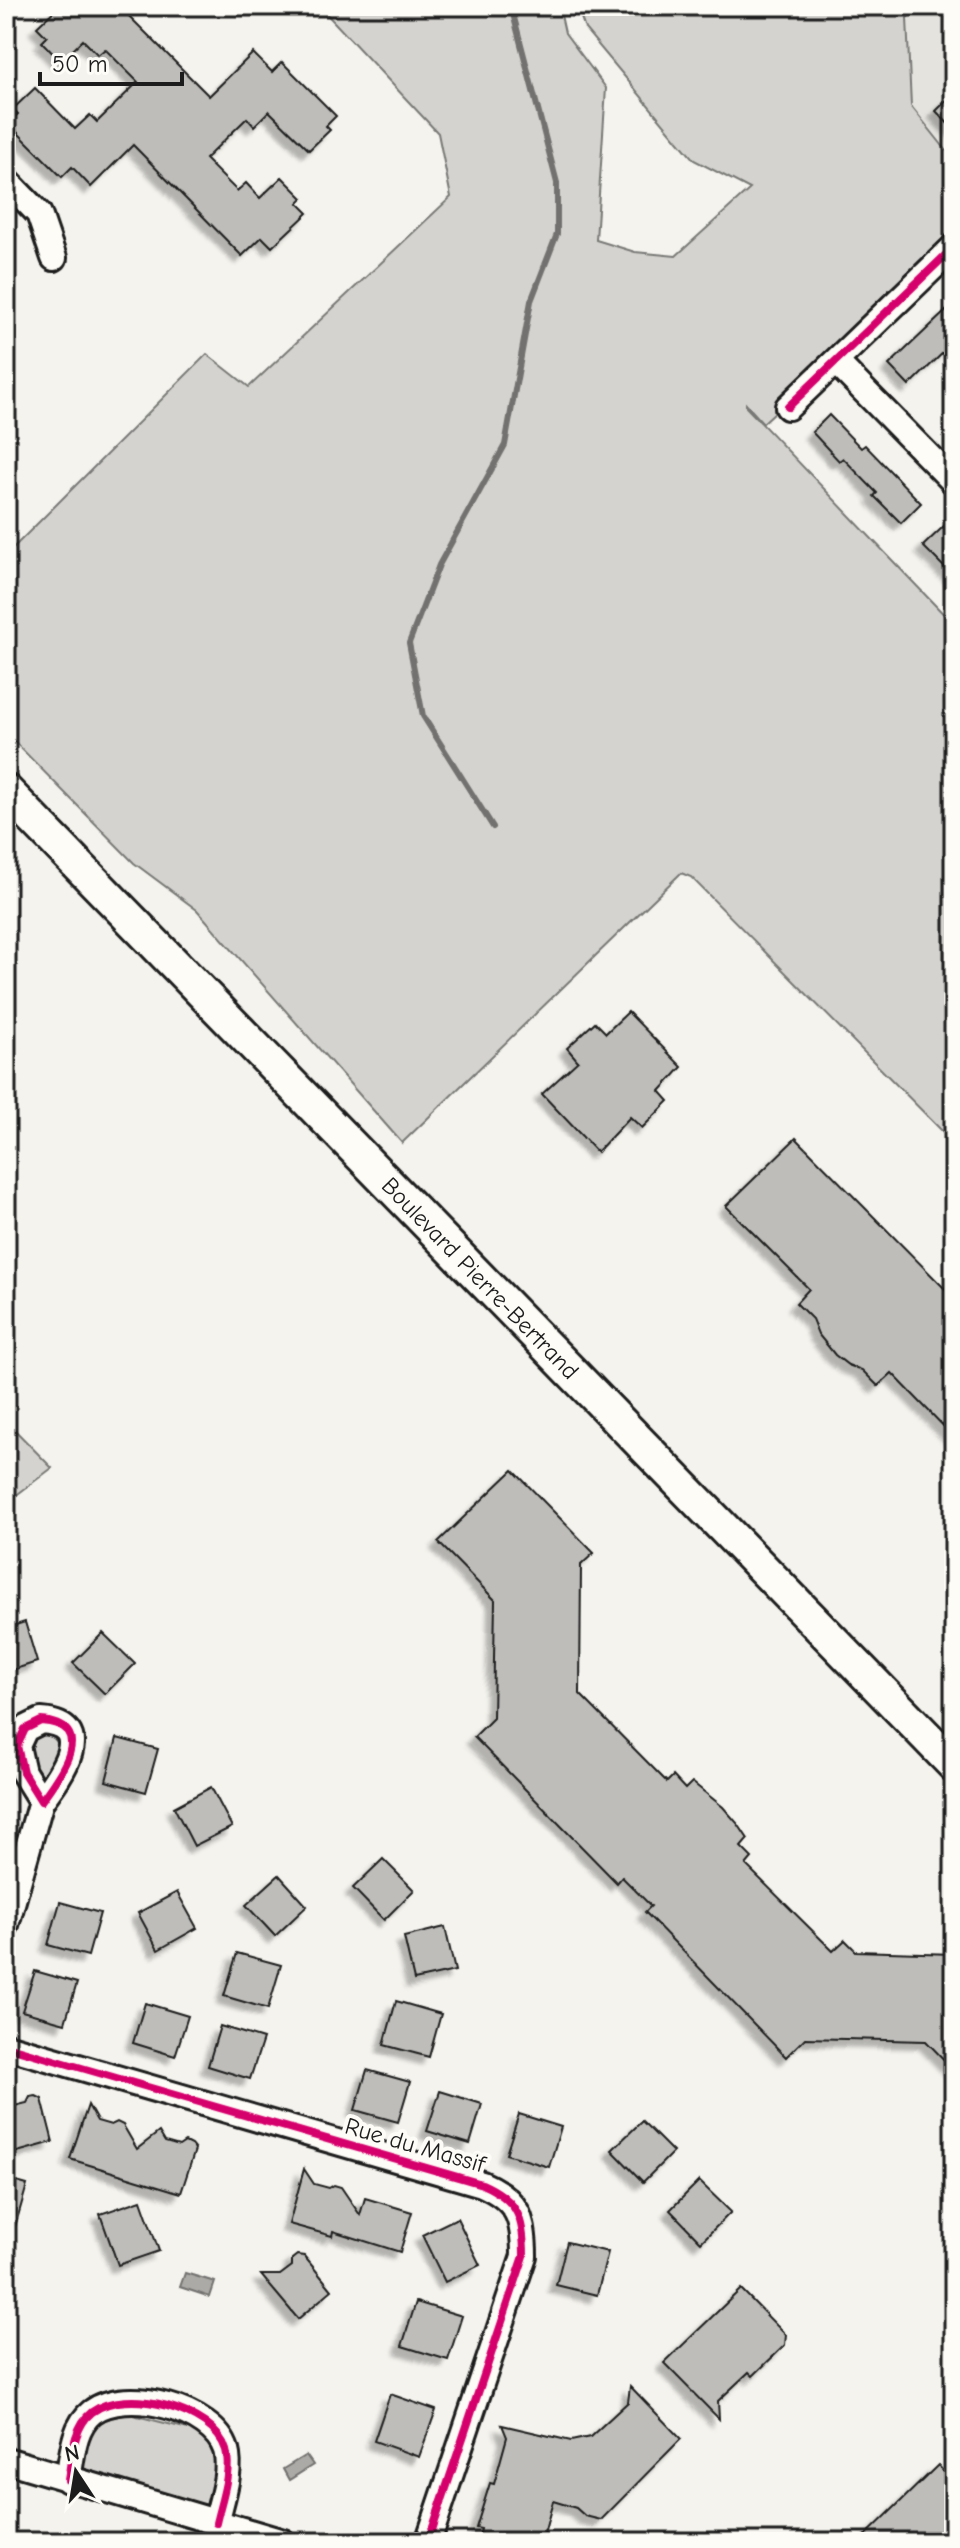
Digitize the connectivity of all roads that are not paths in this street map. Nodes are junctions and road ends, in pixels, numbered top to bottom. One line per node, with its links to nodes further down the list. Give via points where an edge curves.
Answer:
1 (6, 180): 3 (street, via 39,214)
2 (954, 247): 4 (street)
3 (54, 258)
4 (836, 362): 5 (street); 6 (street)
5 (788, 407)
6 (954, 482)
7 (6, 791): 8 (main road, Boulevard Pierre-Bertrand)
8 (954, 1765)
9 (41, 1801): 10 (street)
10 (6, 1925)
11 (6, 2046): 16 (street, Rue du Massif, via 505,2195 524,2231 524,2256)
12 (6, 2460): 13 (street)
13 (68, 2480): 14 (street); 14 (street, via 78,2428 90,2413 125,2400 168,2406 211,2425 220,2437 227,2468)
14 (216, 2523): 15 (street)
15 (283, 2542)
16 (428, 2542)

